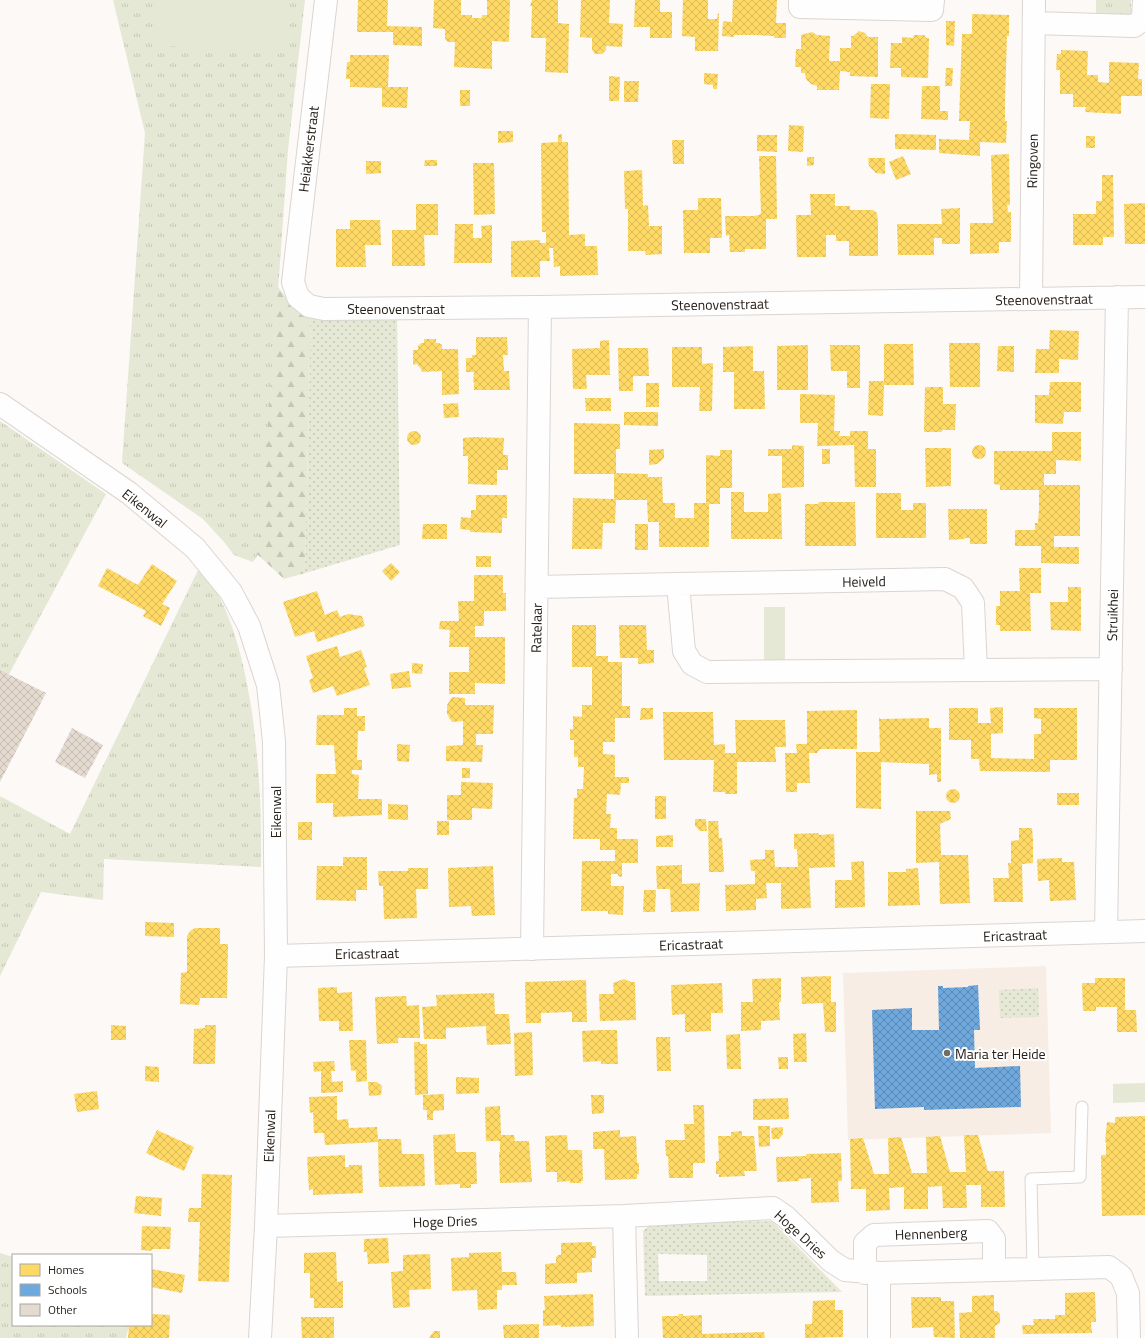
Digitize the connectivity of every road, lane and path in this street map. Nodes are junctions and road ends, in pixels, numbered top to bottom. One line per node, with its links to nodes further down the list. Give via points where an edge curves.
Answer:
1 (326, 0): 10 (street, Heiakkerstraat, via 293,282)
2 (800, 0): 3 (street, via 800,7 932,10)
3 (933, 0)
4 (1034, 0): 6 (street, Ringoven)
5 (1144, 0): 7 (street)
6 (1034, 23): 7 (street); 11 (street, Ringoven)
7 (1142, 25)
8 (1145, 296): 9 (street, Steenovenstraat)
9 (1117, 297): 11 (street, Steenovenstraat); 16 (street, Struikhei)
10 (298, 298): 12 (street, Steenovenstraat, via 309,306 324,309)
11 (1031, 299): 12 (street, Steenovenstraat)
12 (540, 307): 15 (street, Ratelaar)
13 (0, 404): 21 (street, Eikenwal, via 129,494 195,548 231,592 249,626 268,685 274,741)
14 (678, 584): 15 (street, Heiveld); 17 (street, via 684,651 692,664 707,672); 17 (street, Heiveld, via 944,579 963,588 973,603)
15 (537, 587): 20 (street, Ratelaar)
16 (1111, 669): 17 (street); 19 (street, Struikhei)
17 (976, 670)
18 (1145, 931): 19 (street, Ericastraat)
19 (1106, 932): 20 (street, Ericastraat)
20 (532, 949): 21 (street, Ericastraat)
21 (276, 956): 24 (street, Eikenwal)
22 (1082, 1107): 25 (lane, via 1080,1177 1030,1178)
23 (624, 1216): 24 (street, Hoge Dries); 27 (street, Hoge Dries, via 773,1208 786,1217 831,1261 845,1270); 29 (street)
24 (266, 1226): 28 (street, Eikenwal)
25 (1033, 1269): 26 (street); 31 (street, via 1109,1266 1121,1276 1128,1293)
26 (994, 1270): 27 (street); 27 (street, Hennenberg, via 994,1239 988,1231 874,1235 865,1243)
27 (872, 1273): 30 (street)
28 (260, 1338)
29 (627, 1338)
30 (878, 1338)
31 (1129, 1338)

